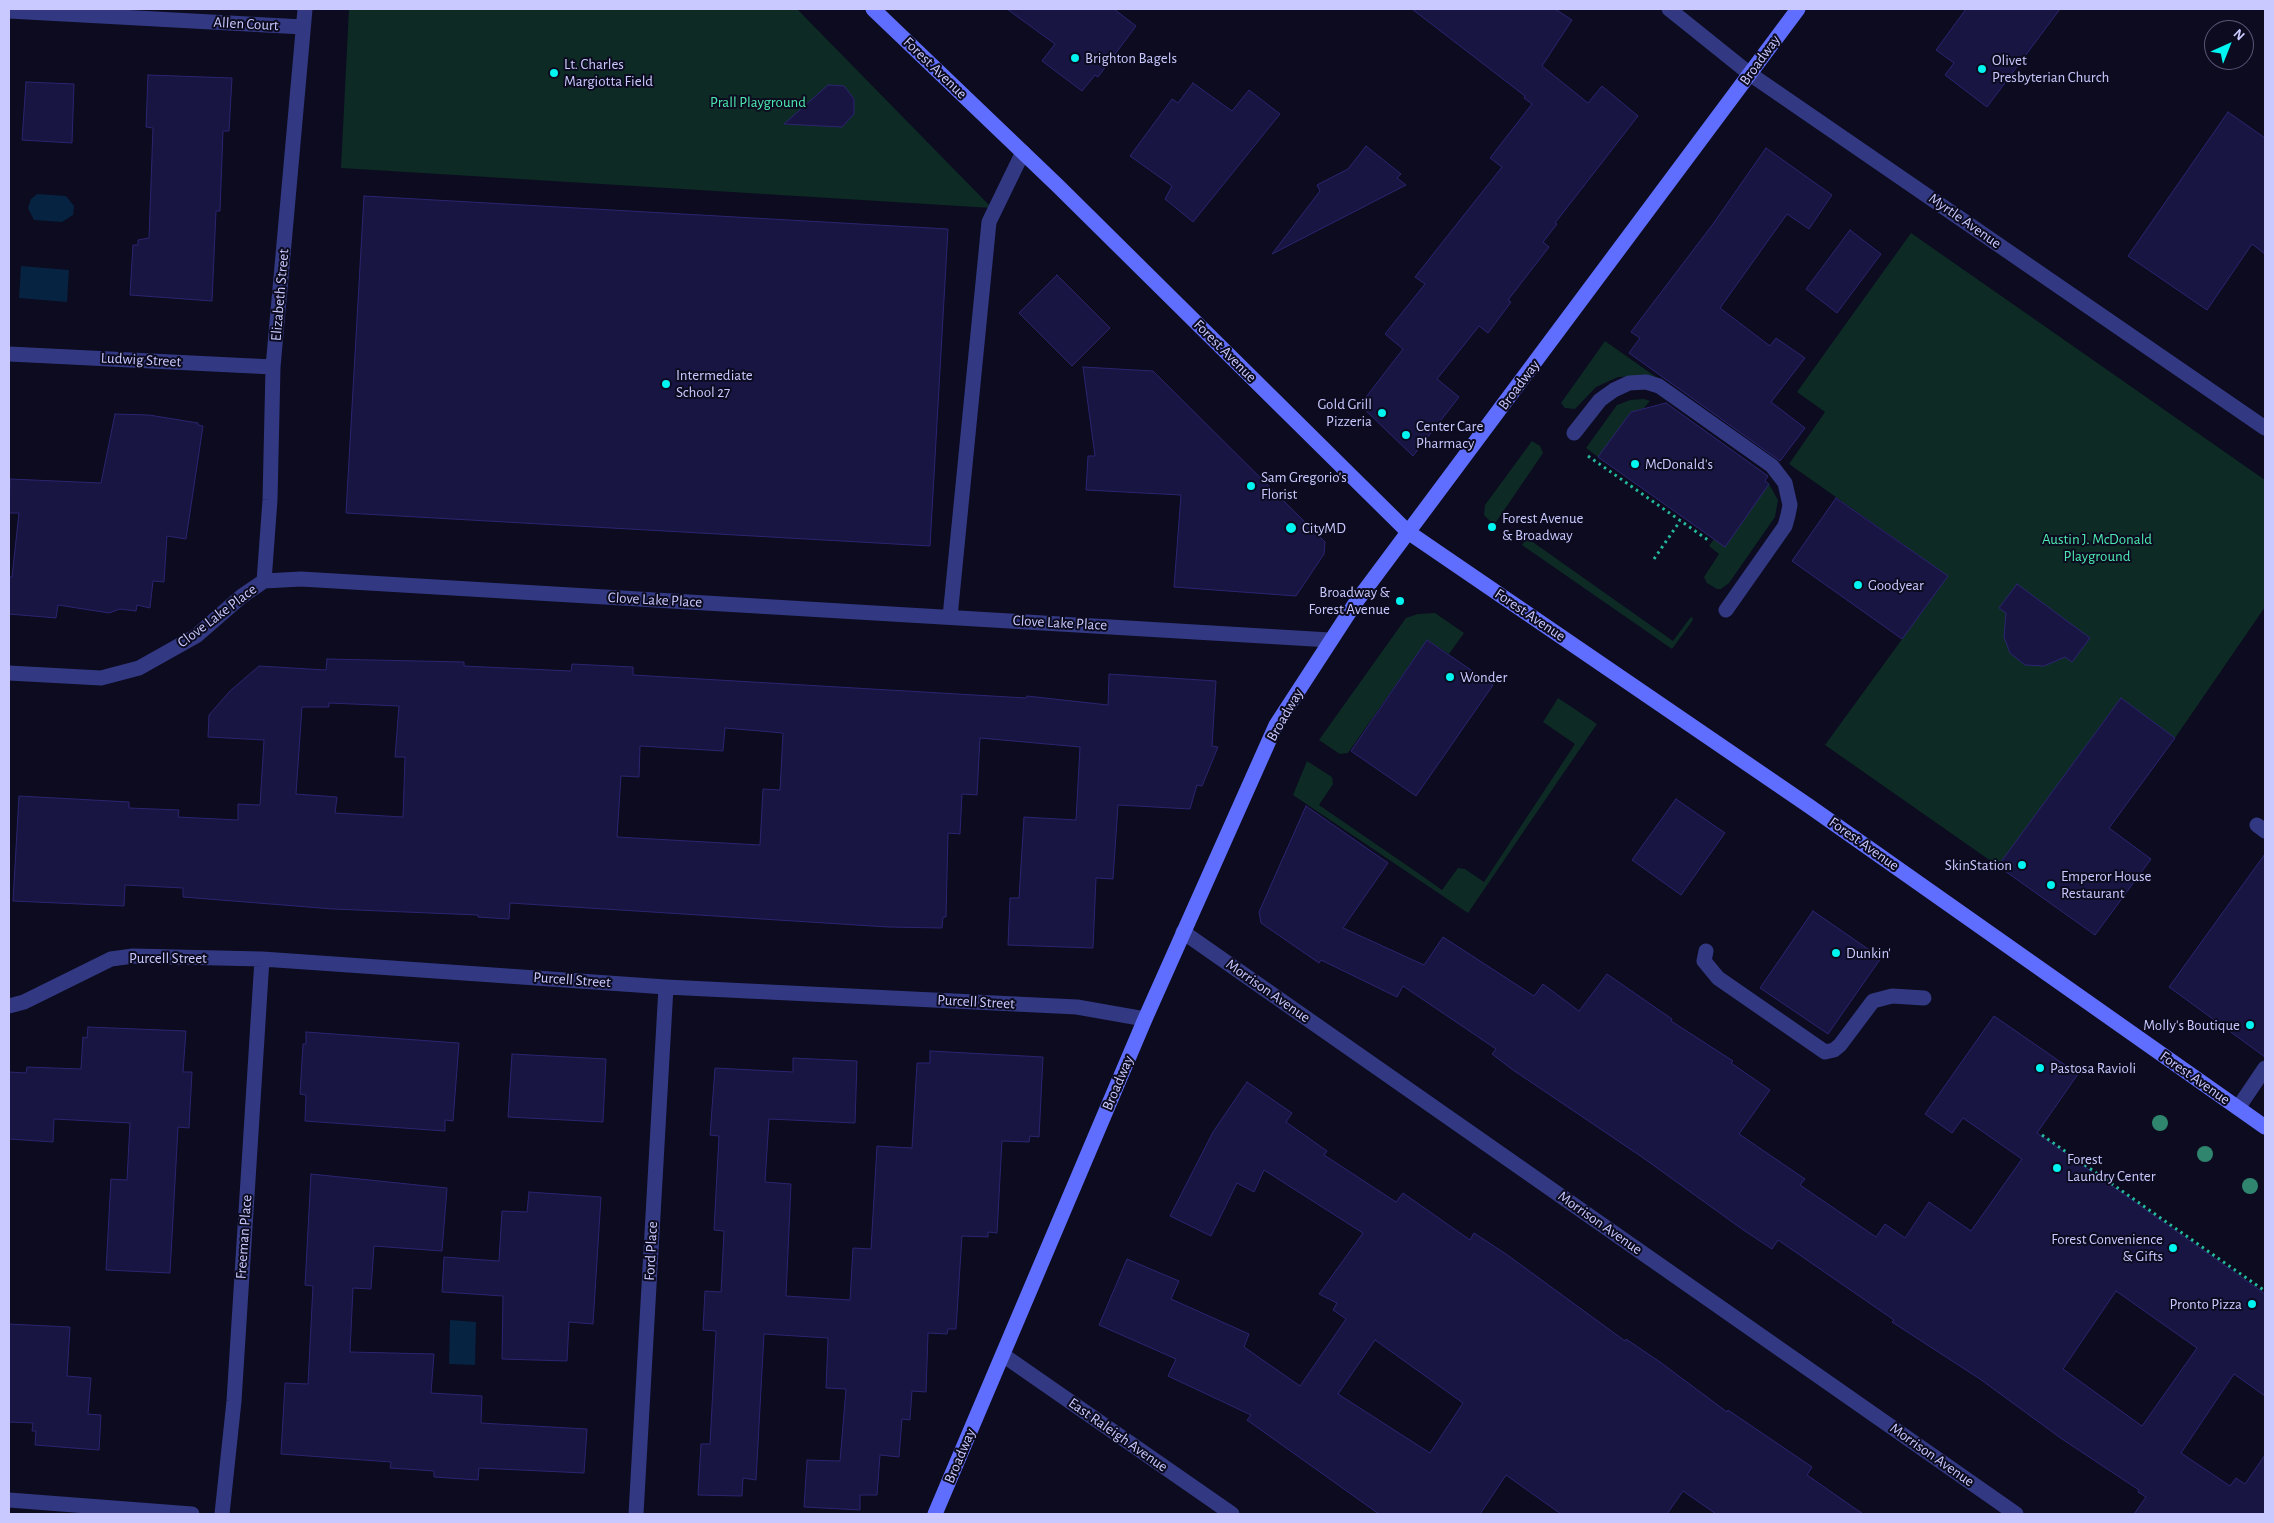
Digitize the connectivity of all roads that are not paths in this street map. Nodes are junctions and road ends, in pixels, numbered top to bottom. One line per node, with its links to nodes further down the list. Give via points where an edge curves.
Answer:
1 (305, 9): 6 (street, Elizabeth Street)
2 (873, 9): 8 (main road, Forest Avenue)
3 (1669, 9): 7 (street, Myrtle Avenue)
4 (1798, 9): 7 (main road, Broadway)
5 (9, 11): 6 (street, Allen Court)
6 (303, 27): 10 (street, Elizabeth Street)
7 (1750, 74): 11 (street, Myrtle Avenue); 13 (main road, Broadway)
8 (1023, 152): 13 (main road, Forest Avenue); 16 (street, via 989,222)
9 (9, 354): 10 (street, Ludwig Street)
10 (274, 367): 14 (street, Elizabeth Street)
11 (2265, 428)
12 (1574, 433): 15 (street, via 1600,400 1614,390 1629,383 1646,382 1659,386 1772,466 1785,483 1790,505 1788,515 1784,526)
13 (1408, 532): 17 (main road, Broadway); 27 (main road, Forest Avenue, via 1809,806)
14 (264, 581): 16 (street, Clove Lake Place, via 301,579); 18 (street, Clove Lake Place, via 196,636 139,668 101,678)
15 (1726, 610)
16 (950, 617): 17 (street, Clove Lake Place)
17 (1330, 640): 19 (main road, Broadway, via 1276,725)
18 (9, 673)
19 (1183, 932): 25 (main road, Broadway); 36 (street, Morrison Avenue)
20 (1706, 952): 23 (street, via 1704,961 1718,978 1825,1052 1840,1044 1873,1001 1892,996)
21 (262, 959): 22 (street, Purcell Street); 24 (street, Purcell Street, via 133,956 111,959 24,1002); 32 (street, Freeman Place, via 234,1401)
22 (666, 987): 25 (street, Purcell Street, via 1077,1007); 33 (street, Ford Place)
23 (1924, 998)
24 (9, 1006)
25 (1145, 1019): 29 (main road, Broadway)
26 (2265, 1068): 27 (street)
27 (2238, 1108): 28 (main road, Forest Avenue)
28 (2265, 1127)
29 (1003, 1355): 34 (main road, Broadway); 35 (street, East Raleigh Avenue)
30 (9, 1500): 31 (street)
31 (192, 1514)
32 (222, 1514)
33 (636, 1514)
34 (935, 1514)
35 (1232, 1514)
36 (2016, 1514)

